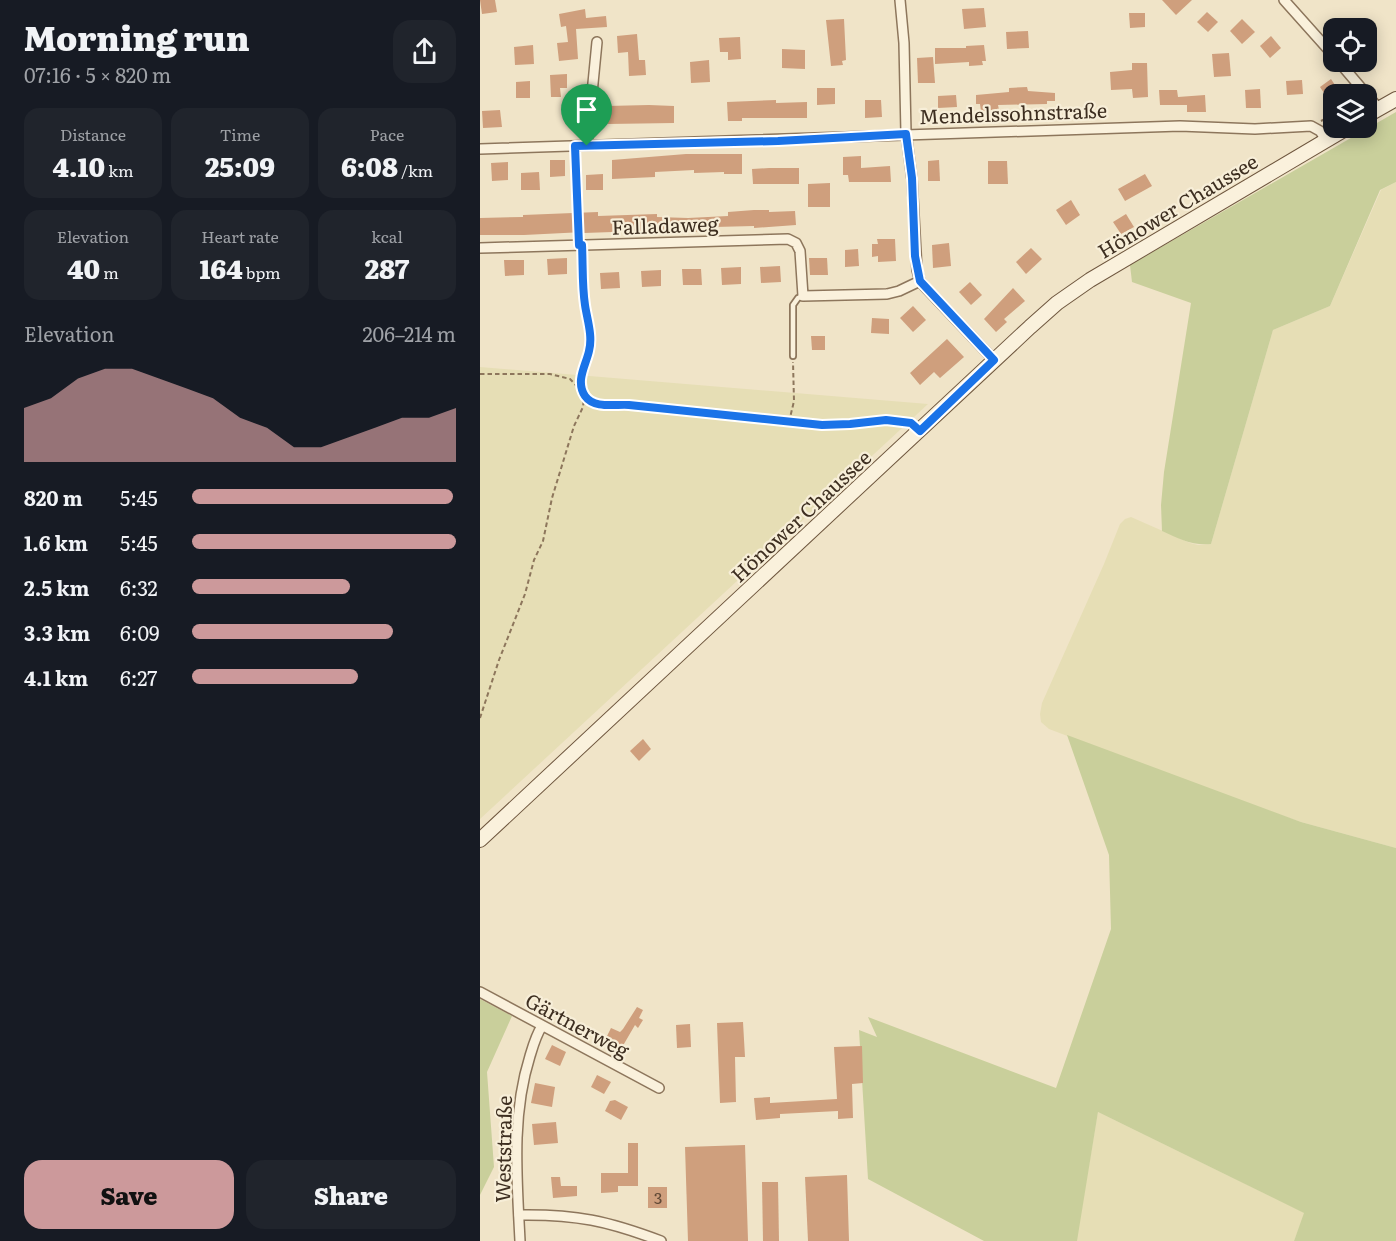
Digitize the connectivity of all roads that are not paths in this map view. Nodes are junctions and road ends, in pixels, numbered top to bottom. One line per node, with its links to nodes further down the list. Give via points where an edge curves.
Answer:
1 (900, 0): 7 (street)
2 (1284, 0): 4 (street)
3 (597, 42): 10 (street)
4 (1323, 44)
5 (1396, 99): 6 (street)
6 (1377, 111)
7 (906, 134): 9 (street, Mendelssohnstraße, via 1311,126); 10 (street, Mendelssohnstraße); 14 (street)
8 (1330, 138): 9 (street, Hönower Chaussee)
9 (1326, 140): 18 (street, Hönower Chaussee, via 1090,280 1057,303)
10 (587, 146): 11 (street, Mendelssohnstraße)
11 (480, 149)
12 (580, 245): 13 (street, Falladaweg); 15 (street, Falladaweg, via 788,239 800,251); 16 (lane)
13 (480, 248)
14 (920, 281): 15 (street, via 887,294); 18 (street)
15 (803, 296): 17 (lane, via 793,305)
16 (585, 305)
17 (793, 356)
18 (994, 360): 19 (street, Hönower Chaussee)
19 (480, 840)
20 (480, 992): 21 (street, Gärtnerweg)
21 (542, 1026): 22 (street, Gärtnerweg); 23 (street, Weststraße, via 519,1100)
22 (659, 1088)
23 (519, 1215): 24 (street, Weststraße); 25 (street, via 585,1217)
24 (520, 1241)
25 (661, 1241)

